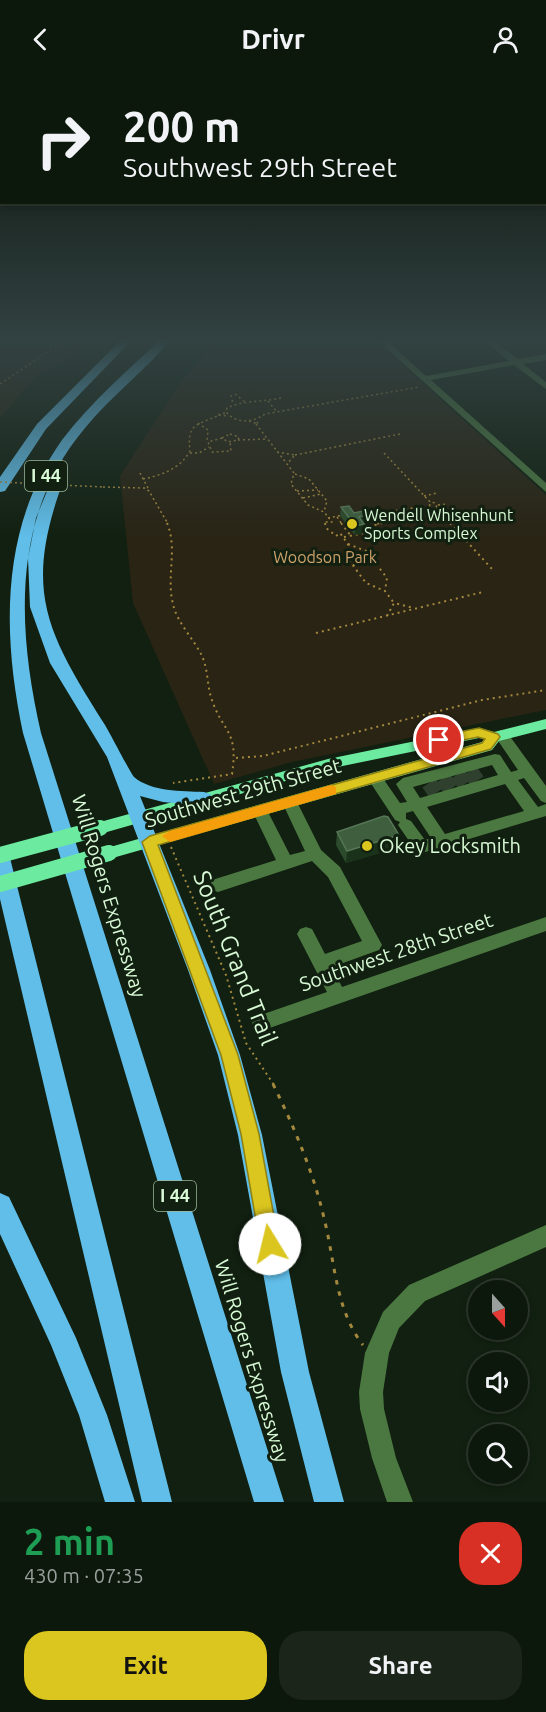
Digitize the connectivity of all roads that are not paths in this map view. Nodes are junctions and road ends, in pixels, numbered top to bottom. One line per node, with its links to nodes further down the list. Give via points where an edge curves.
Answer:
1 (61, 405): 4 (highway, I 44, via 18,456)
2 (451, 405): 5 (street)
3 (98, 407): 11 (highway, via 53,488 35,558 34,591 58,663 102,731); 37 (highway, Will Rogers Expressway / I 44, via 56,459 25,528 15,586 14,627 20,685)
4 (0, 488)
5 (546, 489)
6 (546, 724): 7 (main road, Southwest 29th Street)
7 (497, 736): 8 (street); 9 (main road, Southwest 29th Street, via 486,746); 14 (main road, Southwest 29th Street, via 479,733 368,755)
8 (535, 775): 10 (street); 13 (street)
9 (375, 778): 15 (main road, Southwest 29th Street); 20 (street)
10 (508, 778): 12 (street); 12 (street, via 495,759); 18 (street)
11 (125, 780): 14 (highway, via 138,790 157,796); 19 (highway)
12 (454, 782): 16 (street); 16 (street, via 403,784)
13 (546, 797)
14 (204, 799): 19 (main road, Southwest 29th Street)
15 (290, 802): 17 (main road, Southwest 29th Street); 23 (street)
16 (418, 804): 20 (street); 22 (street)
17 (260, 810): 21 (main road, Southwest 29th Street); 25 (street)
18 (540, 812): 22 (street)
19 (140, 816): 21 (highway); 24 (main road, Southwest 29th Street, bridge)
20 (401, 817): 22 (street, via 422,848)
21 (150, 842): 26 (main road, Southwest 29th Street, bridge); 38 (highway, via 229,1055 250,1134 294,1372)
22 (442, 842)
23 (315, 854): 25 (street); 30 (street, via 334,872 373,945)
24 (0, 856): 36 (highway)
25 (286, 863): 27 (street)
26 (0, 884)
27 (218, 885)
28 (546, 924): 31 (street, Southwest 28th Street)
29 (306, 934): 30 (street)
30 (321, 963): 31 (street)
31 (338, 996): 32 (street, Southwest 28th Street)
32 (261, 1023)
33 (0, 1206): 35 (highway, via 62,1338 93,1415)
34 (546, 1236): 39 (street, via 417,1293 391,1320 372,1372 372,1409)
35 (120, 1502)
36 (157, 1502)
37 (269, 1502)
38 (329, 1502)
39 (400, 1502)

